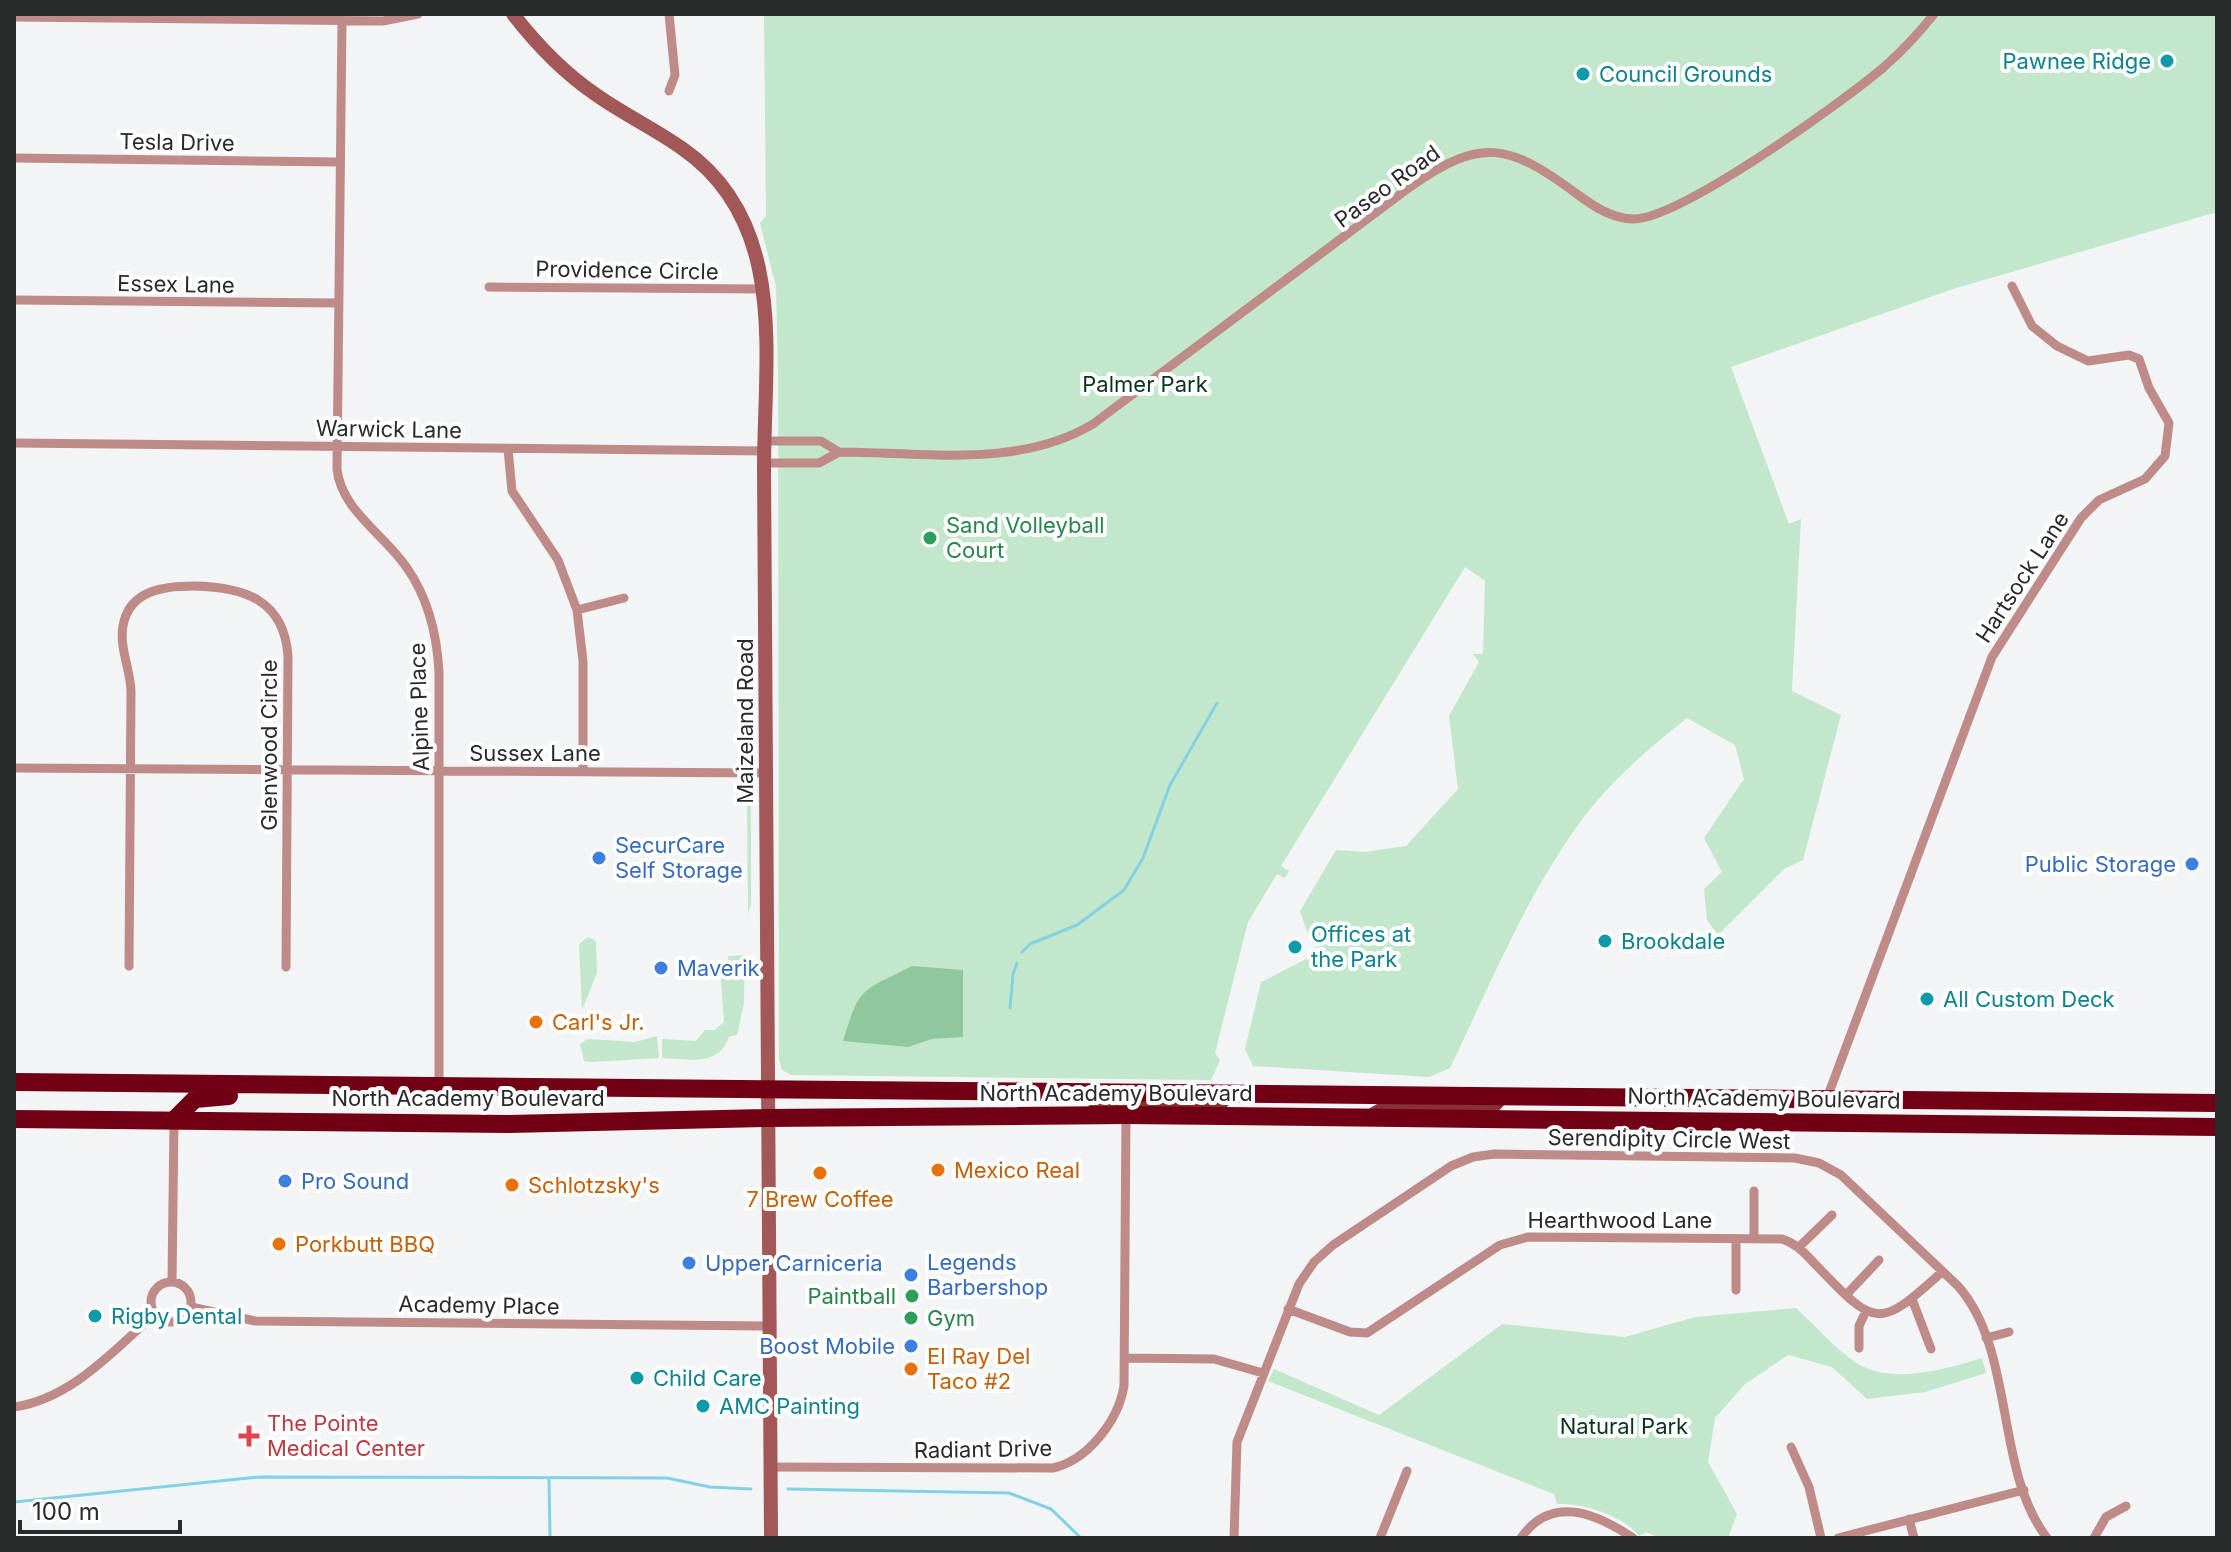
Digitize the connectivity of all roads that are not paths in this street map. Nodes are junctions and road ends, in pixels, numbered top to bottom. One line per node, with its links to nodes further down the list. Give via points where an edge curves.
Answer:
1 (418, 14): 7 (street, via 397,20)
2 (513, 14): 13 (main road, Maizeland Road, via 577,81 685,150 710,173 745,224)
3 (669, 14): 8 (street, via 675,75)
4 (1934, 14): 20 (street, Paseo Road, via 1885,66 1838,104 1659,214 1635,219 1610,214 1538,165 1512,155 1486,152 1461,157 1410,187 1093,424 1062,441 1007,454)
5 (86, 16): 6 (street); 7 (street)
6 (14, 17)
7 (342, 21): 10 (street, Alpine Place)
8 (669, 91)
9 (14, 158): 10 (street, Tesla Drive)
10 (340, 162): 15 (street, Alpine Place)
11 (2012, 286): 37 (street, Hartsock Lane, via 2032,326 2057,346 2088,361 2129,355 2139,359 2168,418 2168,449 2150,475 2099,500 2081,518 1992,657)
12 (489, 287): 13 (street, Providence Circle)
13 (764, 289): 19 (main road, Maizeland Road)
14 (14, 300): 15 (street, Essex Lane)
15 (338, 303): 17 (street, Alpine Place)
16 (14, 443): 17 (street, Warwick Lane)
17 (337, 446): 18 (street, Warwick Lane); 26 (street, Alpine Place, via 344,496 406,566 428,609 438,656)
18 (508, 449): 19 (street, Warwick Lane); 22 (street, via 512,491 558,560)
19 (764, 452): 20 (street, Paseo Road, via 819,463); 20 (street, Paseo Road, via 821,441); 28 (main road, Maizeland Road)
20 (839, 452)
21 (624, 598): 22 (street)
22 (577, 610): 27 (street, via 583,661)
23 (14, 768): 24 (street, Sussex Lane)
24 (130, 769): 25 (street, Sussex Lane); 25 (street, Glenwood Circle, via 131,687 122,628 143,595 181,586 243,591 281,626 288,656); 29 (street, Glenwood Circle)
25 (286, 769): 26 (street, Sussex Lane); 30 (street, Glenwood Circle)
26 (440, 771): 27 (street, Sussex Lane); 33 (street, Alpine Place)
27 (583, 772): 28 (street, Sussex Lane)
28 (768, 773): 34 (main road, Maizeland Road)
29 (129, 966)
30 (286, 967)
31 (14, 1082): 32 (highway, North Academy Boulevard)
32 (328, 1085): 33 (highway, North Academy Boulevard); 44 (highway, via 307,1097 208,1095 195,1099)
33 (439, 1086): 34 (highway, North Academy Boulevard)
34 (766, 1089): 35 (highway, North Academy Boulevard); 41 (main road, Maizeland Road)
35 (1228, 1095): 36 (highway, North Academy Boulevard); 40 (main road, via 1211,1105 1114,1105 1099,1107)
36 (1503, 1096): 37 (highway, North Academy Boulevard); 42 (main road, via 1491,1109 1384,1108)
37 (1827, 1098): 38 (highway, North Academy Boulevard); 45 (main road)
38 (2217, 1103)
39 (1126, 1115): 40 (highway, North Academy Boulevard); 42 (highway, North Academy Boulevard); 67 (street, Radiant Drive)
40 (1088, 1116): 41 (highway, North Academy Boulevard)
41 (767, 1118): 44 (highway, North Academy Boulevard, via 509,1124); 62 (main road, Maizeland Road)
42 (1367, 1118): 45 (highway, North Academy Boulevard)
43 (14, 1119): 44 (highway, North Academy Boulevard)
44 (174, 1120): 54 (street)
45 (1826, 1123): 46 (highway, North Academy Boulevard)
46 (2217, 1127)
47 (1754, 1191): 50 (street)
48 (1832, 1215): 51 (street)
49 (1736, 1239): 50 (street, Hearthwood Lane); 55 (street); 59 (street, Hearthwood Lane, via 1509,1240 1367,1333)
50 (1754, 1239): 51 (street, Hearthwood Lane, via 1782,1239)
51 (1799, 1247): 56 (street)
52 (1879, 1260): 56 (street)
53 (1942, 1272): 57 (street); 59 (street, Serendipity Circle West, via 1851,1183 1819,1163 1781,1157 1494,1154 1451,1166 1333,1245 1306,1272); 64 (street, Serendipity Circle West, via 1967,1297)
54 (172, 1282): 58 (street, via 190,1293); 61 (street, via 154,1291)
55 (1736, 1290)
56 (1846, 1295): 60 (street)
57 (1912, 1299): 60 (street, via 1888,1313); 66 (street)
58 (191, 1307): 61 (street, via 176,1322); 62 (street, Academy Place, via 255,1321)
59 (1288, 1309): 68 (street, Serendipity Circle West)
60 (1866, 1311): 65 (street, via 1859,1326)
61 (155, 1314): 69 (street, via 70,1387 36,1404)
62 (769, 1326): 71 (main road, Maizeland Road)
63 (2009, 1332): 64 (street)
64 (1986, 1338): 73 (street, Serendipity Circle West)
65 (1859, 1348)
66 (1931, 1349)
67 (1125, 1358): 68 (street, via 1214,1359); 71 (street, Radiant Drive, via 1118,1406 1088,1450 1061,1466)
68 (1263, 1373): 77 (street, Serendipity Circle West, via 1235,1451)
69 (14, 1407)
70 (1791, 1447): 81 (street, via 1809,1487)
71 (769, 1467): 76 (main road, Maizeland Road)
72 (1407, 1471): 78 (street)
73 (2024, 1490): 75 (street); 84 (street, Serendipity Circle West)
74 (2126, 1506): 85 (street, via 2106,1517)
75 (1909, 1519): 82 (street); 83 (street)
76 (771, 1538)
77 (1234, 1538)
78 (1380, 1538)
79 (1521, 1538): 80 (street, via 1536,1520 1556,1511 1578,1513)
80 (1633, 1538)
81 (1821, 1538)
82 (1838, 1538)
83 (1914, 1538)
84 (2047, 1538)
85 (2094, 1538)

